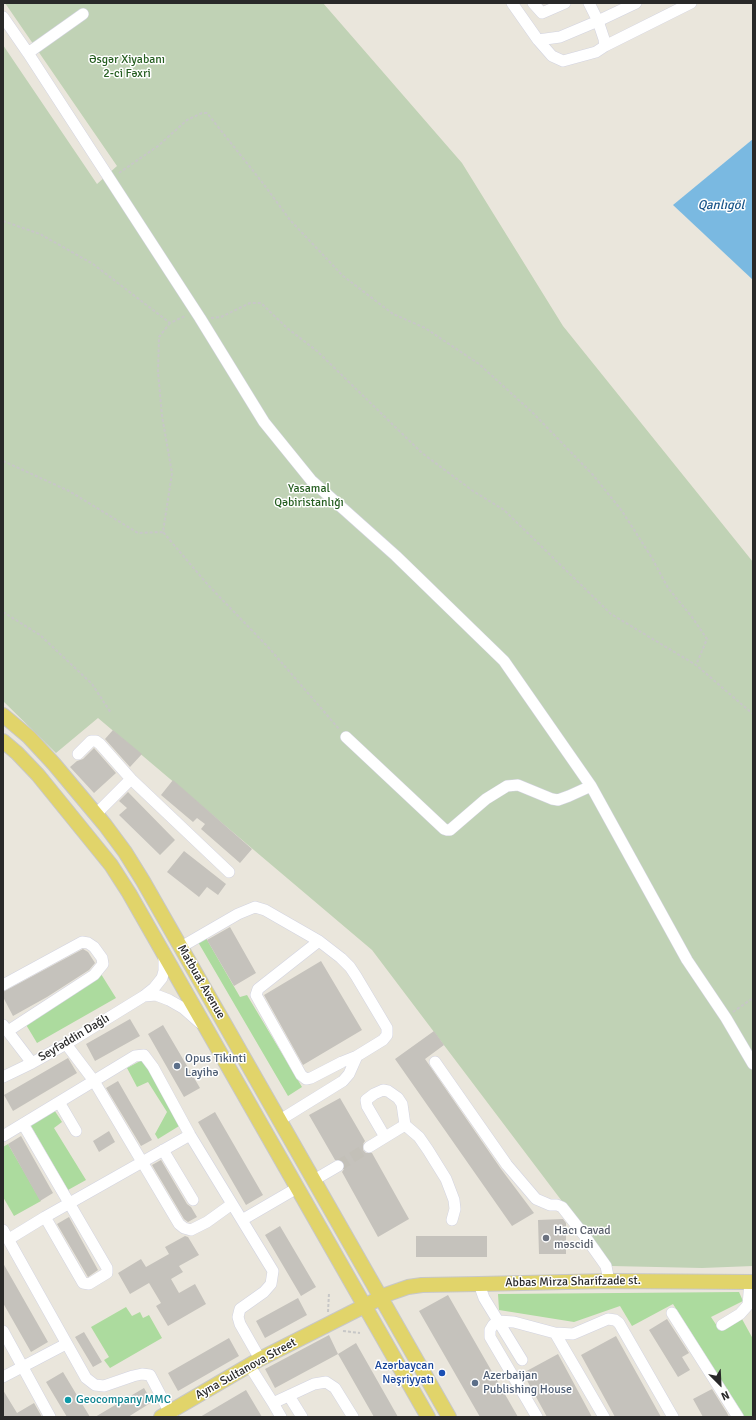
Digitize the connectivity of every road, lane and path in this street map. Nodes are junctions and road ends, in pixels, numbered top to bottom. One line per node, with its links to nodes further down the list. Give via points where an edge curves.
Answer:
1 (512, 3): 10 (street)
2 (533, 3): 3 (street, via 542,13)
3 (565, 3)
4 (590, 3): 9 (street)
5 (636, 3): 9 (street)
6 (691, 3): 11 (street)
7 (83, 14): 12 (street)
8 (3, 17): 12 (street)
9 (598, 21): 10 (street, via 560,37); 11 (street)
10 (538, 40): 11 (street, via 552,56 563,61 596,52)
11 (606, 46)
12 (28, 52): 13 (street)
13 (110, 180): 15 (street); 20 (path, via 158,146 187,120 207,113 290,220 343,276 393,314 425,328 479,364 533,413 593,475 622,511 668,588 707,639)
14 (3, 221): 16 (path, via 40,234 93,264)
15 (198, 314): 16 (path); 20 (path, via 221,317 250,303 261,303 287,328 317,351 422,453 473,491 504,510 612,614); 28 (street, via 264,422 311,480 396,556 504,661)
16 (170, 324): 18 (path, via 159,337 158,372 162,416 172,473)
17 (3, 461): 18 (path, via 69,491 138,533)
18 (163, 532): 24 (path)
19 (3, 612): 21 (path, via 40,635 92,684)
20 (696, 665): 22 (path)
21 (111, 713)
22 (753, 714)
23 (3, 715): 29 (main road, Matbuat Avenue, via 29,737)
24 (346, 737): 28 (street, via 446,830 450,830 486,799 507,786 518,785 558,800)
25 (3, 741): 33 (main road, Matbuat Avenue, via 38,775 110,866 129,893)
26 (78, 754): 27 (street, via 91,741 96,741)
27 (131, 779): 29 (street); 30 (street)
28 (591, 786): 37 (street, via 687,960)
29 (96, 814): 32 (main road, Matbuat Avenue, via 125,852)
30 (229, 872)
31 (319, 941): 32 (street, via 265,910 255,907); 41 (street, via 350,967 387,1028 387,1035 383,1040); 41 (street, via 258,989 256,995 301,1075 306,1079)
32 (181, 947): 48 (main road, Matbuat Avenue)
33 (164, 956): 35 (street, Seyfəddin Dağlı, via 162,978); 38 (main road, Matbuat Avenue)
34 (3, 984): 39 (street, via 82,942 94,947 102,958 103,964 94,975)
35 (144, 996): 38 (street, via 156,995 169,1000); 40 (street, Seyfəddin Dağlı)
36 (753, 998): 37 (path)
37 (726, 1018): 44 (street)
38 (205, 1026): 60 (main road, Matbuat Avenue)
39 (6, 1028): 43 (street)
40 (66, 1044): 43 (street, Seyfəddin Dağlı); 46 (street)
41 (357, 1056): 48 (street, via 343,1081)
42 (435, 1062): 68 (street, via 508,1165 536,1199 562,1207 567,1213 606,1266)
43 (32, 1063): 45 (street, Seyfəddin Dağlı)
44 (753, 1064)
45 (3, 1077)
46 (94, 1081): 47 (street); 52 (street, via 135,1056 144,1055); 57 (street)
47 (59, 1102): 49 (street); 51 (street)
48 (280, 1120): 59 (main road, Matbuat Avenue)
49 (23, 1124): 53 (street); 62 (street)
50 (406, 1125): 54 (street); 54 (street, via 402,1104 398,1098 383,1090 374,1094 366,1100 367,1106); 66 (street, via 424,1144 446,1179 454,1200)
51 (76, 1131)
52 (190, 1135): 56 (street); 63 (street)
53 (3, 1136)
54 (385, 1137): 55 (street)
55 (369, 1147)
56 (163, 1150): 57 (street); 61 (street)
57 (141, 1162): 62 (street); 63 (street, via 179,1224 184,1228 191,1230 207,1222)
58 (338, 1166): 59 (street)
59 (314, 1180): 72 (main road, Matbuat Avenue, via 367,1272)
60 (297, 1188): 65 (street); 73 (main road, Matbuat Avenue)
61 (193, 1200)
62 (70, 1204): 64 (street); 64 (street, via 108,1268 107,1273 89,1284 83,1283)
63 (232, 1204): 65 (street)
64 (44, 1217): 67 (street)
65 (242, 1220): 83 (street, via 273,1270 271,1284 240,1309 238,1317)
66 (452, 1220)
67 (6, 1235): 81 (street)
68 (609, 1281): 69 (main road, Abbas Mirza Sharifzade st.); 70 (main road, Abbas Mirza Sharifzade st.)
69 (752, 1282): 77 (street, via 748,1305 740,1314)
70 (479, 1284): 72 (main road, Abbas Mirza Sharifzade st., via 416,1286); 76 (street)
71 (329, 1293): 75 (path)
72 (388, 1295): 73 (main road, Abbas Mirza Sharifzade st.); 94 (main road, Matbuat Avenue, via 391,1316)
73 (364, 1306): 75 (main road, Ayna Sultanova Street); 93 (main road, Matbuat Avenue)
74 (672, 1313): 98 (street)
75 (334, 1322): 80 (path); 83 (main road, Ayna Sultanova Street)
76 (498, 1322): 79 (street, via 514,1322); 82 (street); 95 (street, via 490,1330 490,1337)
77 (722, 1324)
78 (3, 1331): 84 (street)
79 (555, 1332): 96 (street); 97 (street, via 573,1334 608,1319 615,1320)
80 (360, 1334)
81 (66, 1344): 84 (street); 88 (street, via 86,1378 95,1385 104,1386 133,1376 150,1375)
82 (522, 1360)
83 (254, 1362): 87 (street); 88 (main road, Ayna Sultanova Street)
84 (22, 1366): 85 (street); 89 (street)
85 (3, 1377)
86 (289, 1396): 87 (street); 91 (street); 92 (street, via 314,1384 326,1382 335,1388)
87 (273, 1403): 90 (street)
88 (167, 1415)
89 (50, 1417)
90 (282, 1417)
91 (302, 1417)
92 (353, 1417)
93 (428, 1417)
94 (449, 1417)
95 (537, 1417)
96 (604, 1417)
97 (673, 1417)
98 (738, 1417)

